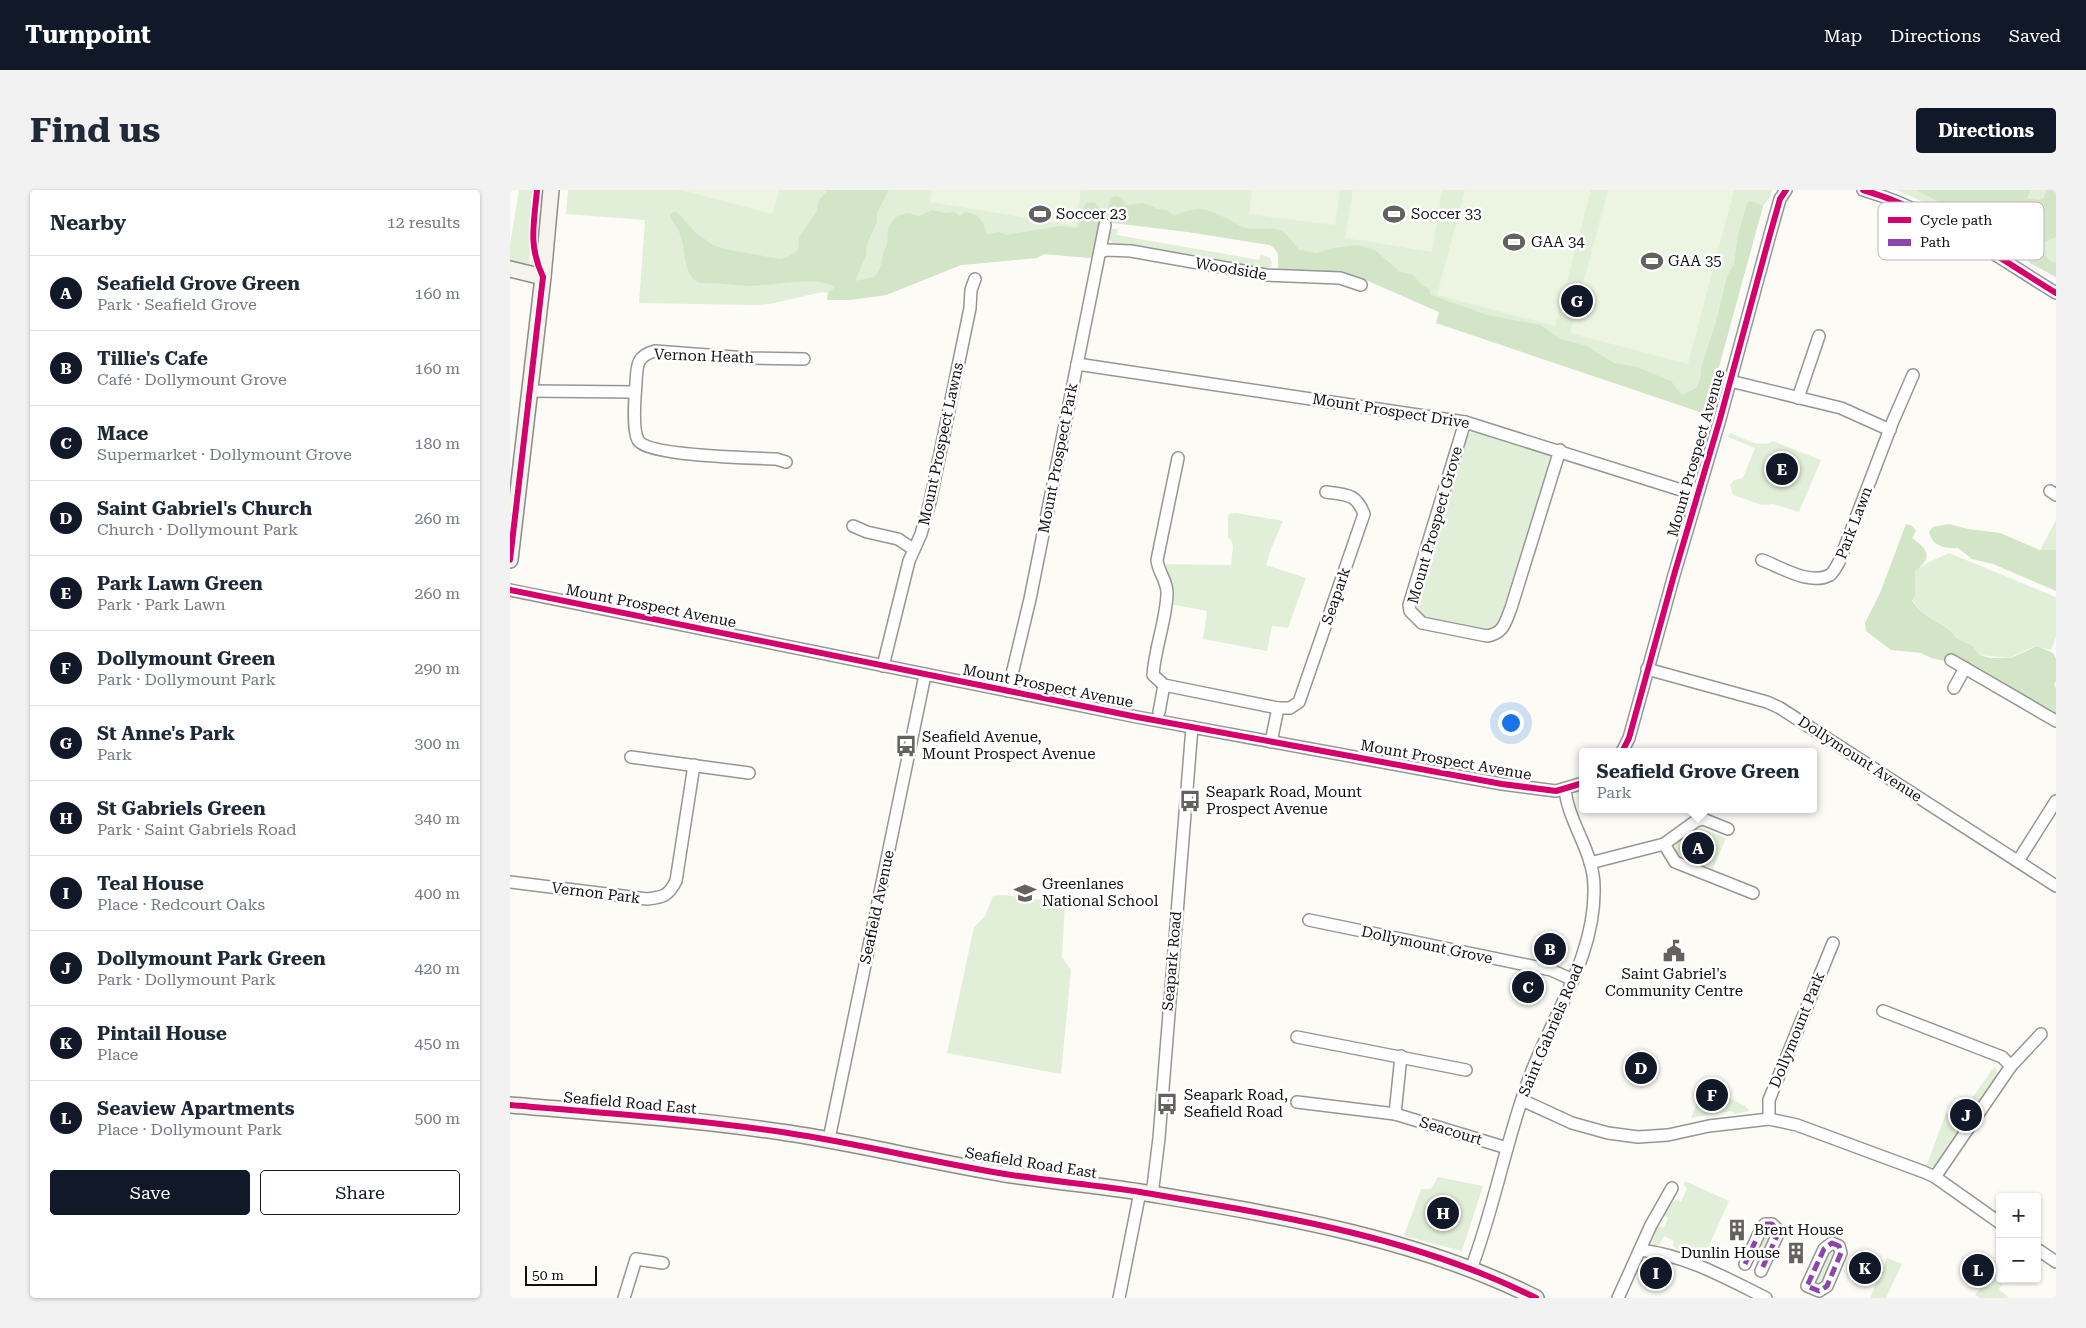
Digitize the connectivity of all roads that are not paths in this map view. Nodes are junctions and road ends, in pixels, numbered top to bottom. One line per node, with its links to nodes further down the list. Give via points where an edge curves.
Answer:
1 (551, 190): 9 (street)
2 (1786, 190): 17 (street, Mount Prospect Avenue, via 1780,199)
3 (1863, 190): 4 (street)
4 (1899, 202)
5 (1105, 224): 6 (street, Mount Prospect Park)
6 (1100, 252): 11 (street, Woodside, via 1131,251 1266,275 1340,278); 15 (street, Mount Prospect Park)
7 (2001, 260): 12 (street)
8 (510, 269): 9 (street)
9 (543, 277): 18 (street)
10 (975, 279): 29 (street, Mount Prospect Lawns, via 930,502)
11 (1361, 284)
12 (2056, 293)
13 (1820, 336): 20 (street)
14 (804, 359): 19 (street, Vernon Heath, via 655,352 640,359)
15 (1077, 364): 21 (street, Mount Prospect Drive); 40 (street, Mount Prospect Park)
16 (1913, 374): 22 (street, Park Lawn)
17 (1730, 381): 20 (street); 27 (street, Mount Prospect Avenue)
18 (530, 391): 19 (street); 30 (street)
19 (635, 392): 25 (street, Vernon Heath, via 635,432 638,441 647,447 667,452)
20 (1798, 398): 22 (street, via 1841,408)
21 (1465, 422): 23 (street, Mount Prospect Drive); 23 (street, Mount Prospect Grove, via 1409,605 1422,623 1487,636 1497,634 1503,628)
22 (1890, 430): 31 (street, Park Lawn, via 1832,574 1810,578)
23 (1560, 450): 27 (street, Mount Prospect Drive)
24 (1178, 458): 38 (street, via 1157,560 1168,592 1153,675)
25 (786, 462)
26 (1326, 492): 41 (street, Seapark, via 1351,496 1360,504 1364,514 1299,702 1290,708)
27 (1697, 495): 36 (street, Mount Prospect Avenue)
28 (853, 526): 29 (street, via 898,539)
29 (913, 549): 34 (street, Mount Prospect Lawns)
30 (510, 560)
31 (1762, 560)
32 (510, 590): 34 (street, Mount Prospect Avenue)
33 (1951, 660): 35 (street)
34 (883, 666): 37 (street, Mount Prospect Avenue)
35 (1966, 668): 39 (street); 43 (street)
36 (1647, 669): 46 (street, Mount Prospect Avenue); 55 (street, Dollymount Avenue, via 1780,708)
37 (926, 675): 40 (street, Mount Prospect Avenue); 74 (street, Seafield Avenue)
38 (1164, 685): 41 (street); 42 (street)
39 (1954, 688)
40 (1008, 691): 44 (street, Mount Prospect Avenue)
41 (1278, 708): 45 (street)
42 (1159, 712)
43 (2056, 721)
44 (1192, 727): 45 (street, Mount Prospect Avenue); 78 (street, Seapark Road, via 1159,1138)
45 (1271, 742): 51 (street, Mount Prospect Avenue, via 1502,784)
46 (1624, 748)
47 (631, 757): 48 (street)
48 (694, 765): 49 (street); 57 (street, Vernon Park, via 676,881 670,892 647,899)
49 (749, 773)
50 (1579, 784): 51 (street, Mount Prospect Avenue)
51 (1564, 790): 56 (street, Saint Gabriels Road, via 1568,809)
52 (2056, 801): 55 (street)
53 (1728, 829): 54 (street, via 1703,819)
54 (1664, 844): 56 (street); 59 (street, via 1675,862)
55 (2018, 861): 58 (street, Dollymount Avenue)
56 (1590, 862): 62 (street, Saint Gabriels Road, via 1593,912 1586,946)
57 (510, 882)
58 (2056, 886)
59 (1753, 893)
60 (1309, 920): 62 (street, Dollymount Grove, via 1551,970)
61 (1833, 943): 73 (street, Dollymount Park, via 1769,1100)
62 (1573, 980): 69 (street, Saint Gabriels Road)
63 (1883, 1011): 67 (street, via 2002,1057)
64 (2041, 1034): 67 (street)
65 (1297, 1037): 66 (street)
66 (1401, 1056): 68 (street); 72 (street)
67 (2012, 1066): 76 (street)
68 (1466, 1070)
69 (1522, 1100): 73 (street, via 1572,1123 1638,1137); 75 (street, Saint Gabriels Road)
70 (1297, 1102): 72 (street, Seacourt)
71 (510, 1105): 74 (street, Seafield Road East, via 644,1115)
72 (1395, 1114): 75 (street, Seacourt)
73 (1769, 1119): 76 (street, via 1797,1125)
74 (829, 1139): 78 (street, Seafield Road East, via 1004,1174)
75 (1507, 1148): 85 (street, Saint Gabriels Road)
76 (1935, 1177): 79 (street)
77 (1672, 1188): 80 (street)
78 (1146, 1194): 85 (street, Seafield Road East, via 1304,1222 1368,1237); 88 (street, Seapark Road)
79 (1996, 1219)
80 (1640, 1250): 90 (street); 91 (street, via 1678,1258)
81 (2041, 1252): 82 (street)
82 (2056, 1262)
83 (662, 1263): 87 (street, via 636,1259)
84 (1745, 1264): 86 (street, via 1761,1228 1772,1224 1777,1229 1777,1236)
85 (1471, 1269): 89 (street, Seafield Road East)
86 (1761, 1271)
87 (624, 1298)
88 (1119, 1298)
89 (1536, 1298)
90 (1618, 1298)
91 (1766, 1298)

